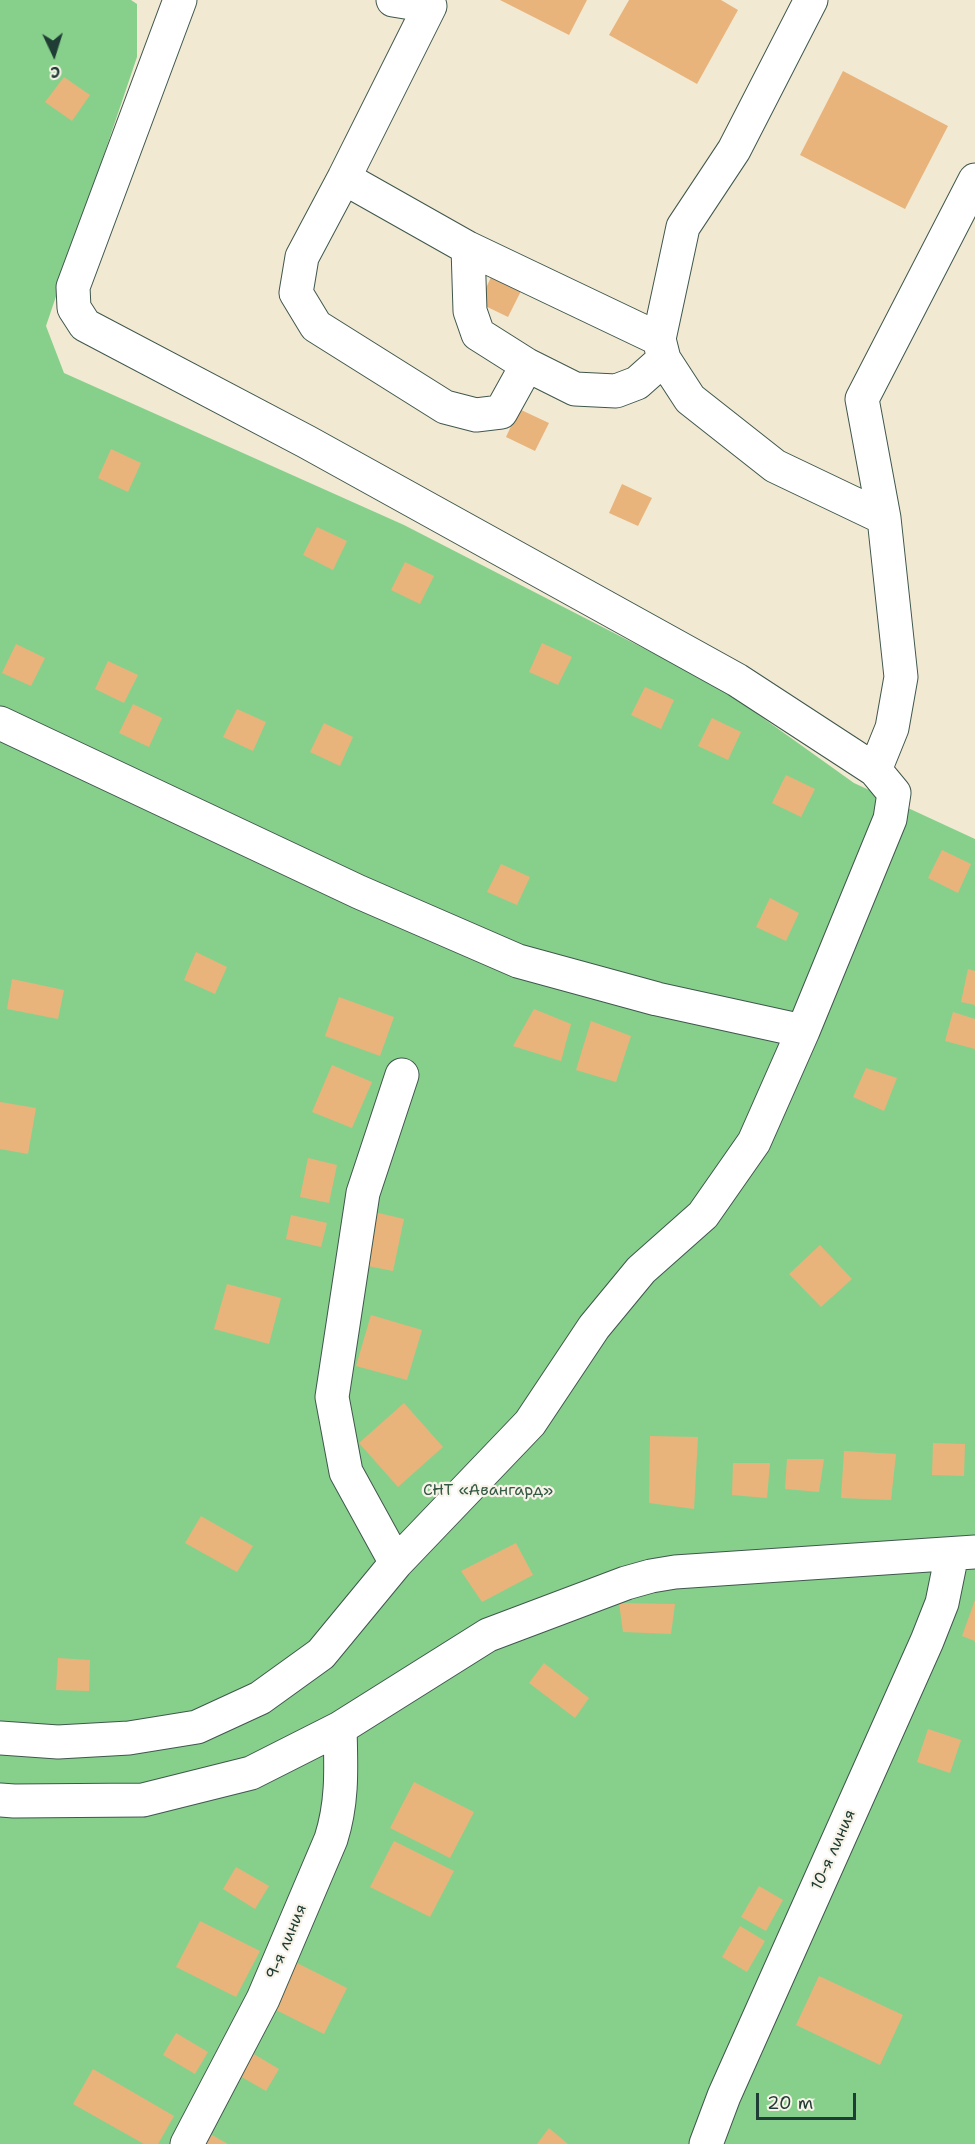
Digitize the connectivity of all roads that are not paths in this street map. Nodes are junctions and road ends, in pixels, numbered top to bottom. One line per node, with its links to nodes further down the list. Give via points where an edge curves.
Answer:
1 (180, 0): 12 (street, via 73,287 74,308 85,325 307,442 737,680)
2 (393, 0): 4 (street)
3 (812, 0): 8 (street, via 734,150 683,227)
4 (431, 3): 5 (street)
5 (344, 178): 7 (street); 9 (street, via 302,257 296,293 316,326 445,407 476,415 501,412)
6 (975, 180): 10 (street, via 862,399)
7 (468, 248): 8 (street); 9 (street, via 470,311 478,334)
8 (662, 349): 9 (street, via 637,383 616,391 575,389); 10 (street, via 690,399 775,466)
9 (527, 365)
10 (884, 518): 12 (street, via 901,677 892,728)
11 (0, 723): 13 (street, via 359,892 518,961 657,999)
12 (875, 770): 13 (street, via 894,793 890,819)
13 (803, 1031): 16 (street, via 754,1142 703,1215 641,1270 594,1327 530,1423)
14 (402, 1075): 16 (street, via 363,1193 332,1397 346,1472)
15 (963, 1553): 17 (street, via 675,1572 626,1583 488,1635); 21 (street, 10-я линия)
16 (396, 1563): 18 (street, via 321,1654 260,1698 197,1727 82,1741)
17 (340, 1728): 19 (street, via 251,1773 142,1800); 20 (street, 9-я линия, via 341,1792 331,1839 262,1999)
18 (0, 1738)
19 (0, 1800)
20 (187, 2144)
21 (705, 2144)

